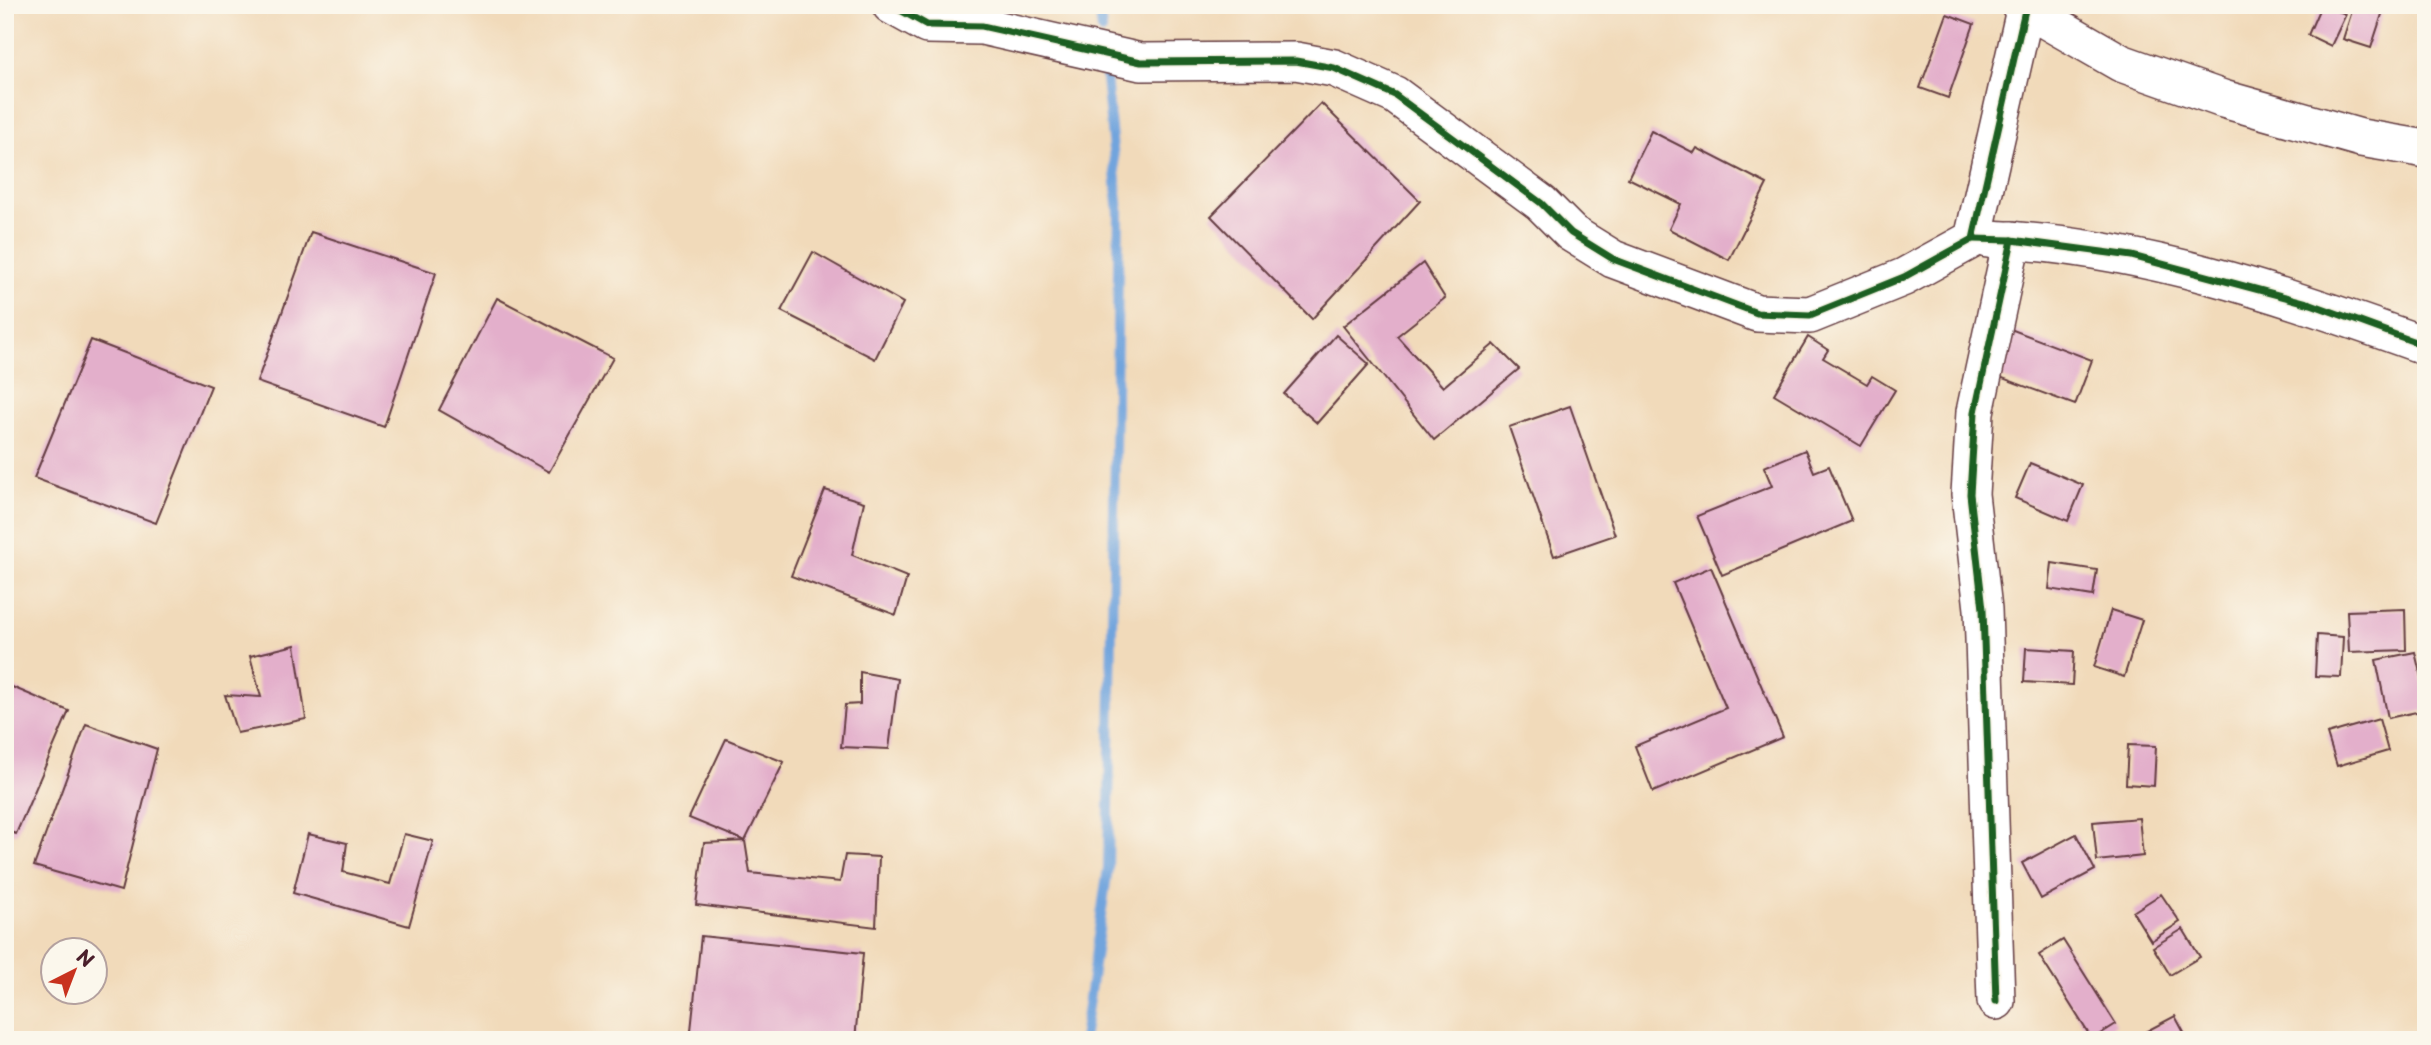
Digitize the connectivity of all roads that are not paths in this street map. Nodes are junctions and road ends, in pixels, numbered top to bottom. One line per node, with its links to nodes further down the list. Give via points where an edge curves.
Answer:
1 (891, 5): 4 (street, via 927,25 982,26 1140,62 1296,61 1334,68 1395,95 1541,203 1571,233 1614,259 1757,313 1810,315 1904,277)
2 (2022, 8): 3 (street, via 2121,64 2361,138); 4 (street)
3 (2426, 149)
4 (1973, 239): 5 (street)
5 (2012, 240): 6 (street, via 2132,256 2311,304); 7 (street, via 1975,412 1970,494 1983,609)
6 (2426, 346)
7 (1996, 1001)

